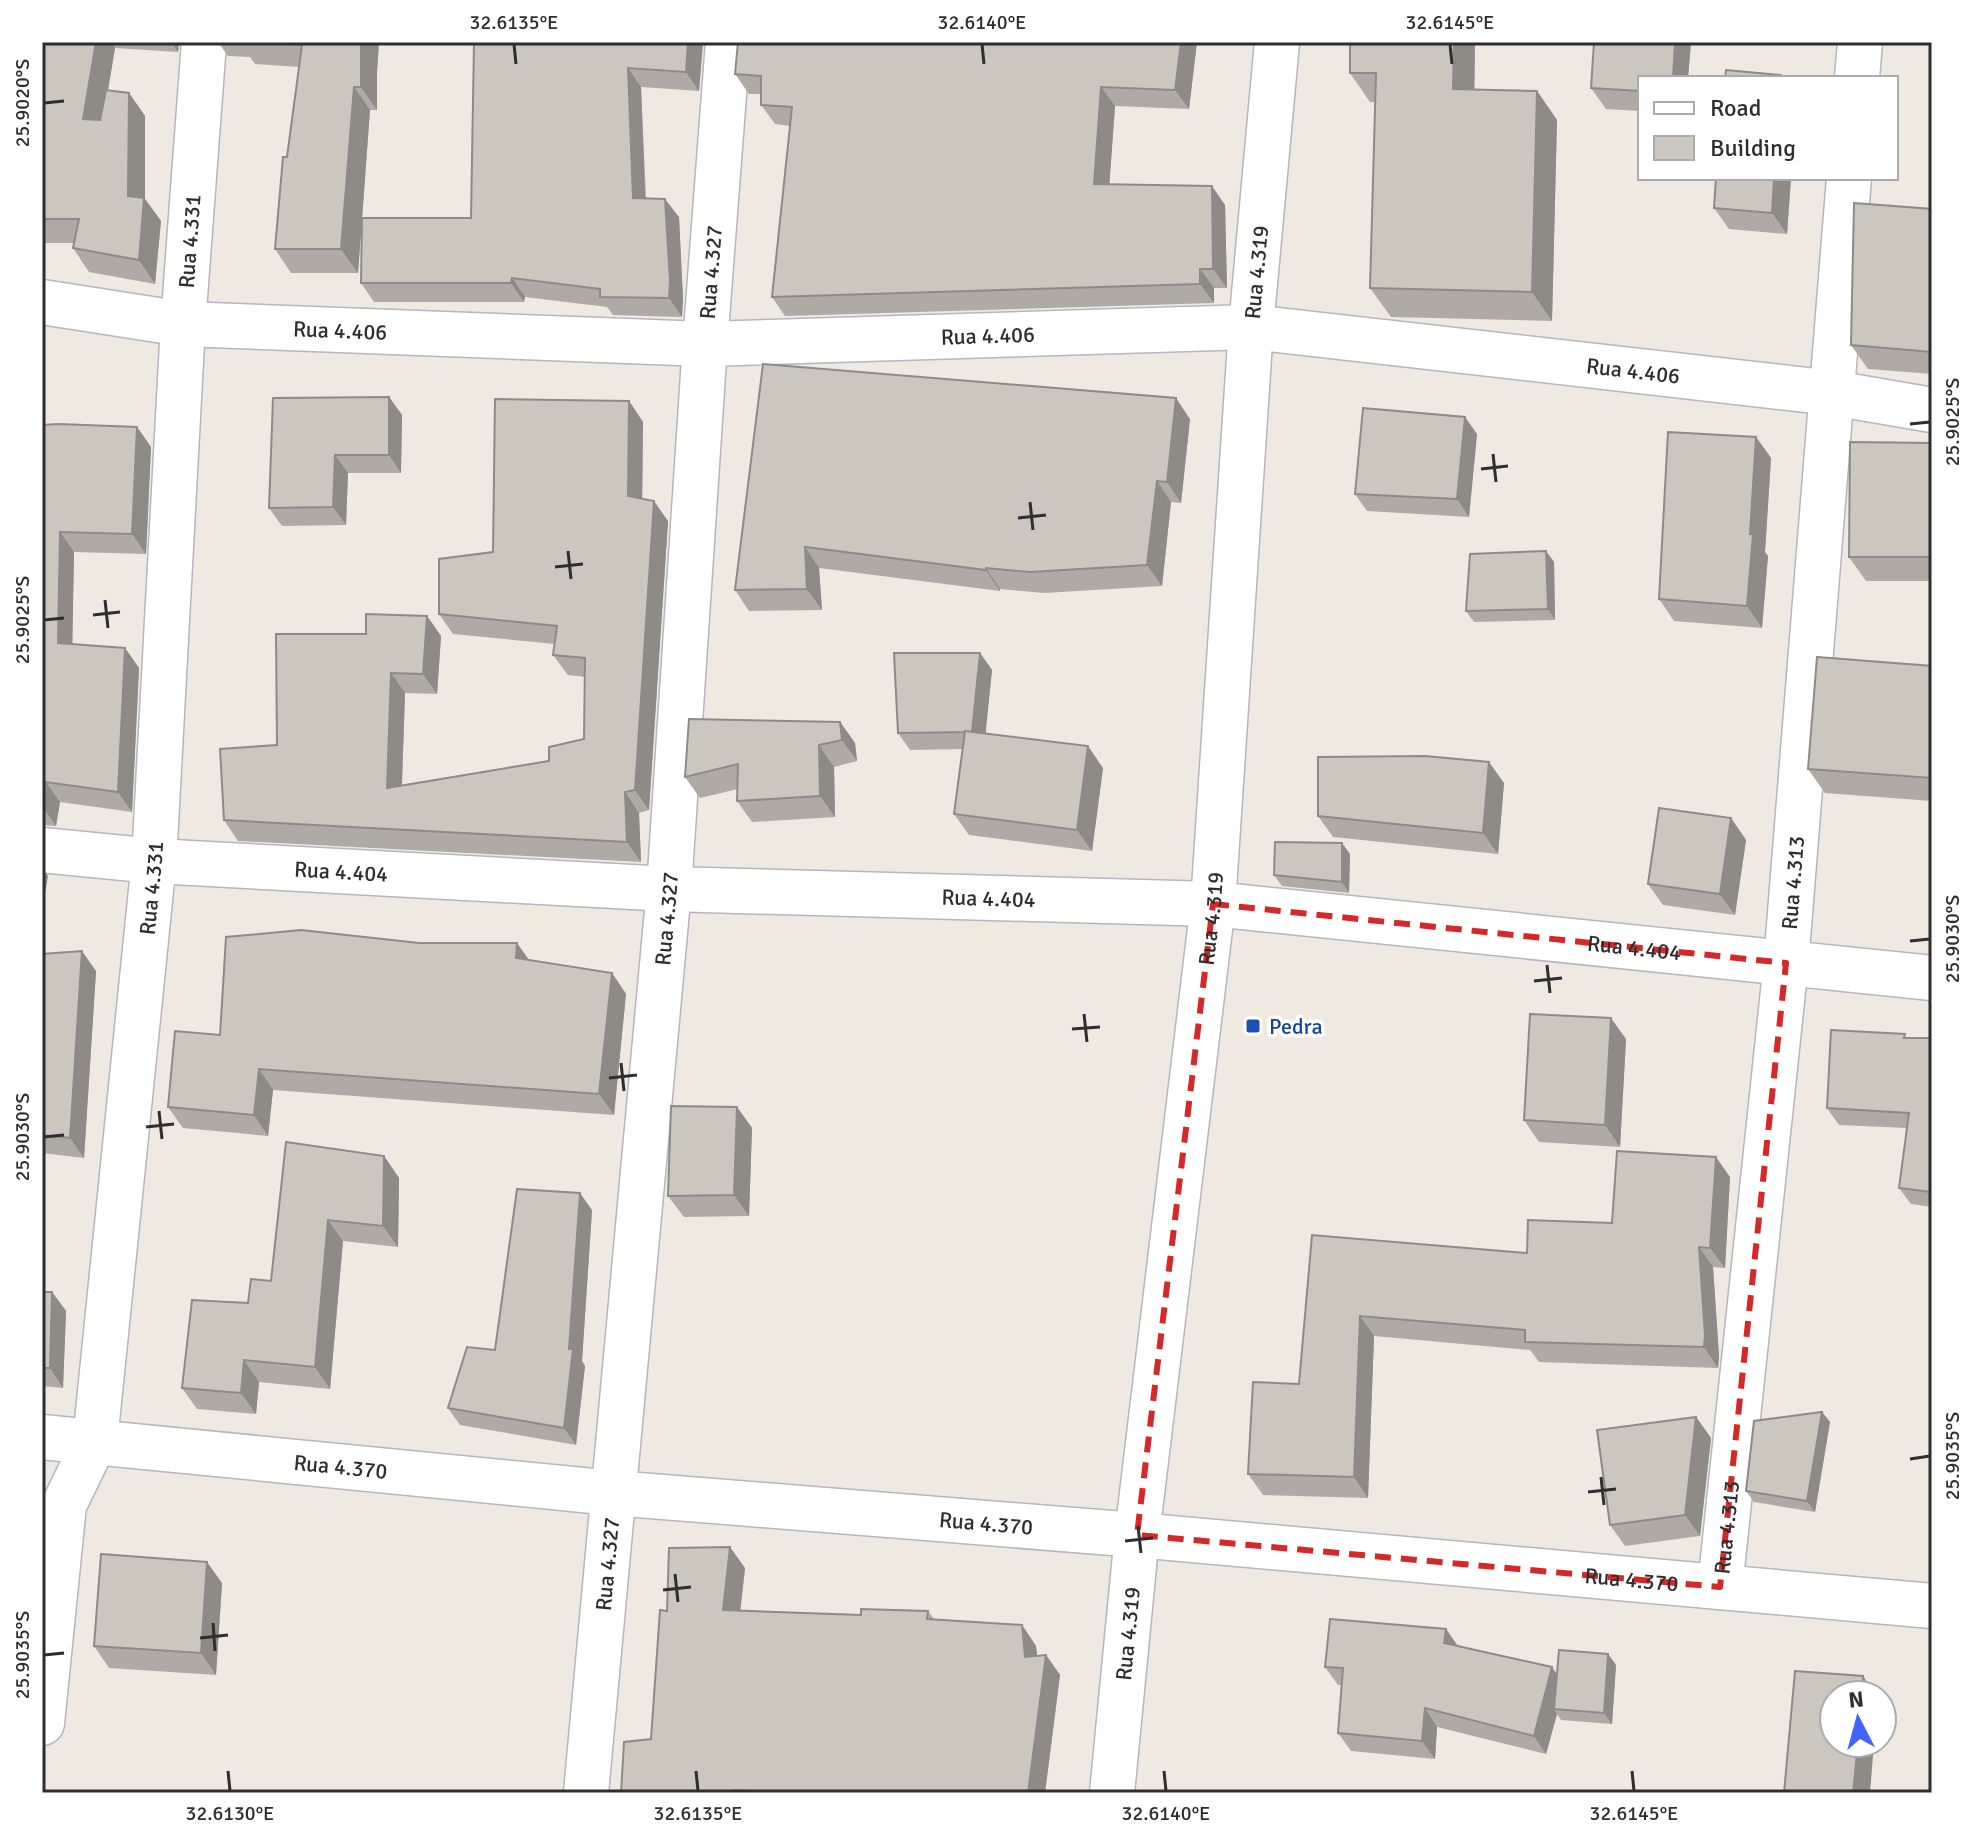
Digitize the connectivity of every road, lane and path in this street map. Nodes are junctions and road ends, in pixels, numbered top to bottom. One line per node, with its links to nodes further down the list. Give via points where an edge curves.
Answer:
1 (204, 42): 8 (street, Rua 4.331)
2 (728, 42): 10 (street, Rua 4.327)
3 (1277, 42): 9 (street, Rua 4.319)
4 (1860, 42): 5 (street)
5 (1857, 76)
6 (1849, 180): 11 (street, Rua 4.313)
7 (42, 302): 8 (street, Rua 4.406)
8 (183, 324): 10 (street, Rua 4.406); 14 (street, Rua 4.331)
9 (1251, 327): 10 (street, Rua 4.406); 11 (street, Rua 4.406); 16 (street, Rua 4.319)
10 (705, 344): 15 (street, Rua 4.327)
11 (1833, 393): 12 (street, Rua 4.406); 17 (street, Rua 4.313)
12 (1932, 410)
13 (42, 850): 14 (street, Rua 4.404)
14 (154, 861): 15 (street, Rua 4.404); 20 (street, Rua 4.331)
15 (669, 889): 16 (street, Rua 4.404); 21 (street, Rua 4.327)
16 (1213, 904): 17 (street, Rua 4.404); 22 (street, Rua 4.319)
17 (1786, 963): 18 (street, Rua 4.404); 23 (street, Rua 4.313)
18 (1932, 978)
19 (42, 1437): 20 (street, Rua 4.370)
20 (95, 1441): 21 (street, Rua 4.370); 25 (street, Rua 4.331, via 64,1505)
21 (613, 1493): 22 (street, Rua 4.370); 26 (street, Rua 4.327)
22 (1137, 1535): 23 (street, Rua 4.370); 27 (street, Rua 4.319)
23 (1720, 1587): 24 (street, Rua 4.370)
24 (1932, 1606)
25 (42, 1723)
26 (586, 1793)
27 (1112, 1793)

